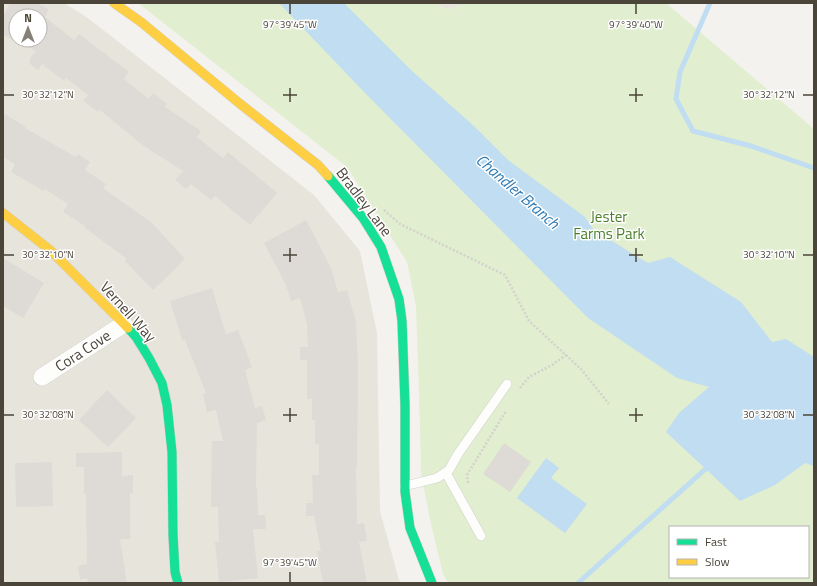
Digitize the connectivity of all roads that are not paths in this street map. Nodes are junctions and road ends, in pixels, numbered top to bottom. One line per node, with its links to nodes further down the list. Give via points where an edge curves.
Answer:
1 (114, 3): 7 (street, Bradley Lane, via 318,165 363,218 381,248 399,299 405,405)
2 (3, 213): 3 (street, Vernell Way, via 50,250)
3 (124, 324): 4 (street, Cora Cove); 9 (street, Vernell Way, via 149,358 162,383 167,406 172,452)
4 (42, 377)
5 (507, 384): 6 (lane)
6 (446, 473): 7 (lane, via 437,478); 8 (lane)
7 (405, 486): 10 (street, Bradley Lane, via 410,528)
8 (482, 536)
9 (178, 583)
10 (432, 583)

